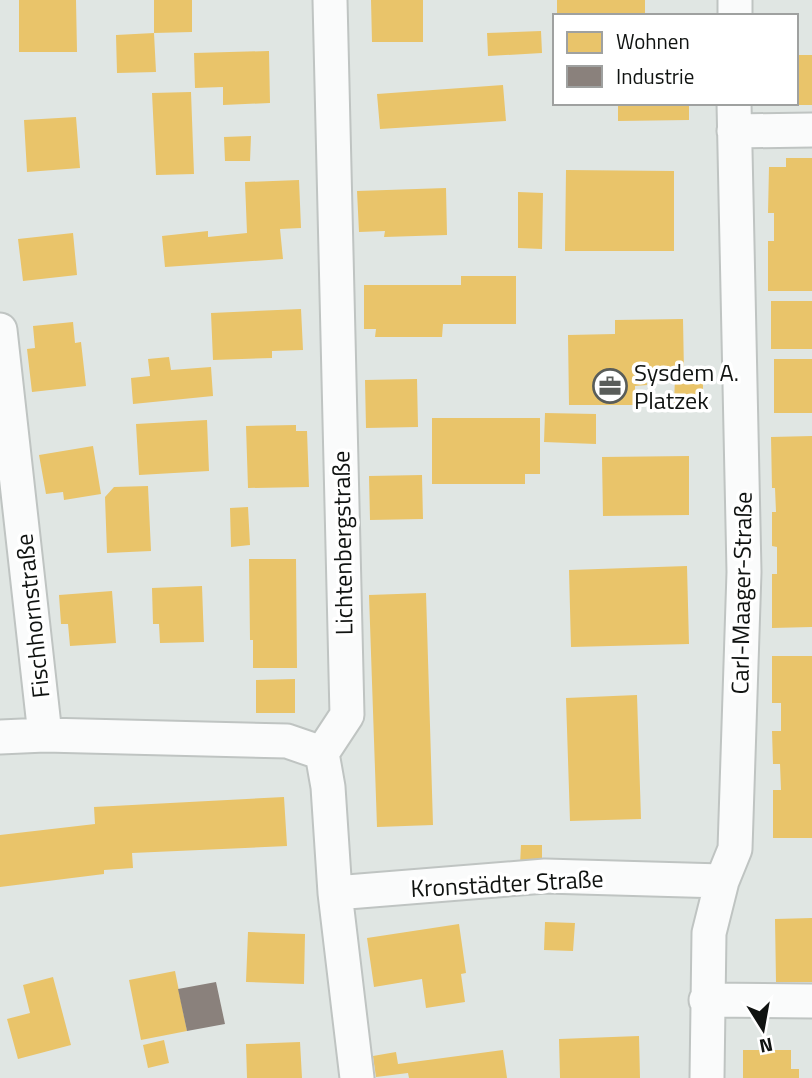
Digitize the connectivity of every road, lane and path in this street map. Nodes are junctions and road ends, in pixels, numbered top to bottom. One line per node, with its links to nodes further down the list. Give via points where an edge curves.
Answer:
1 (330, 0): 7 (street, Lichtenbergstraße, via 347,715)
2 (734, 117): 3 (street); 8 (street, Carl-Maager-Straße, via 744,572 735,849)
3 (812, 130)
4 (0, 330): 5 (street, Fischhornstraße)
5 (45, 735): 6 (street); 7 (street, via 287,740)
6 (0, 737)
7 (322, 753): 9 (street)
8 (722, 881): 9 (street, Kronstädter Straße, via 545,876); 10 (street, Carl-Maager-Straße, via 709,933)
9 (335, 893): 12 (street)
10 (706, 1000): 11 (street); 13 (street, Carl-Maager-Straße)
11 (812, 1001)
12 (357, 1078)
13 (707, 1078)

